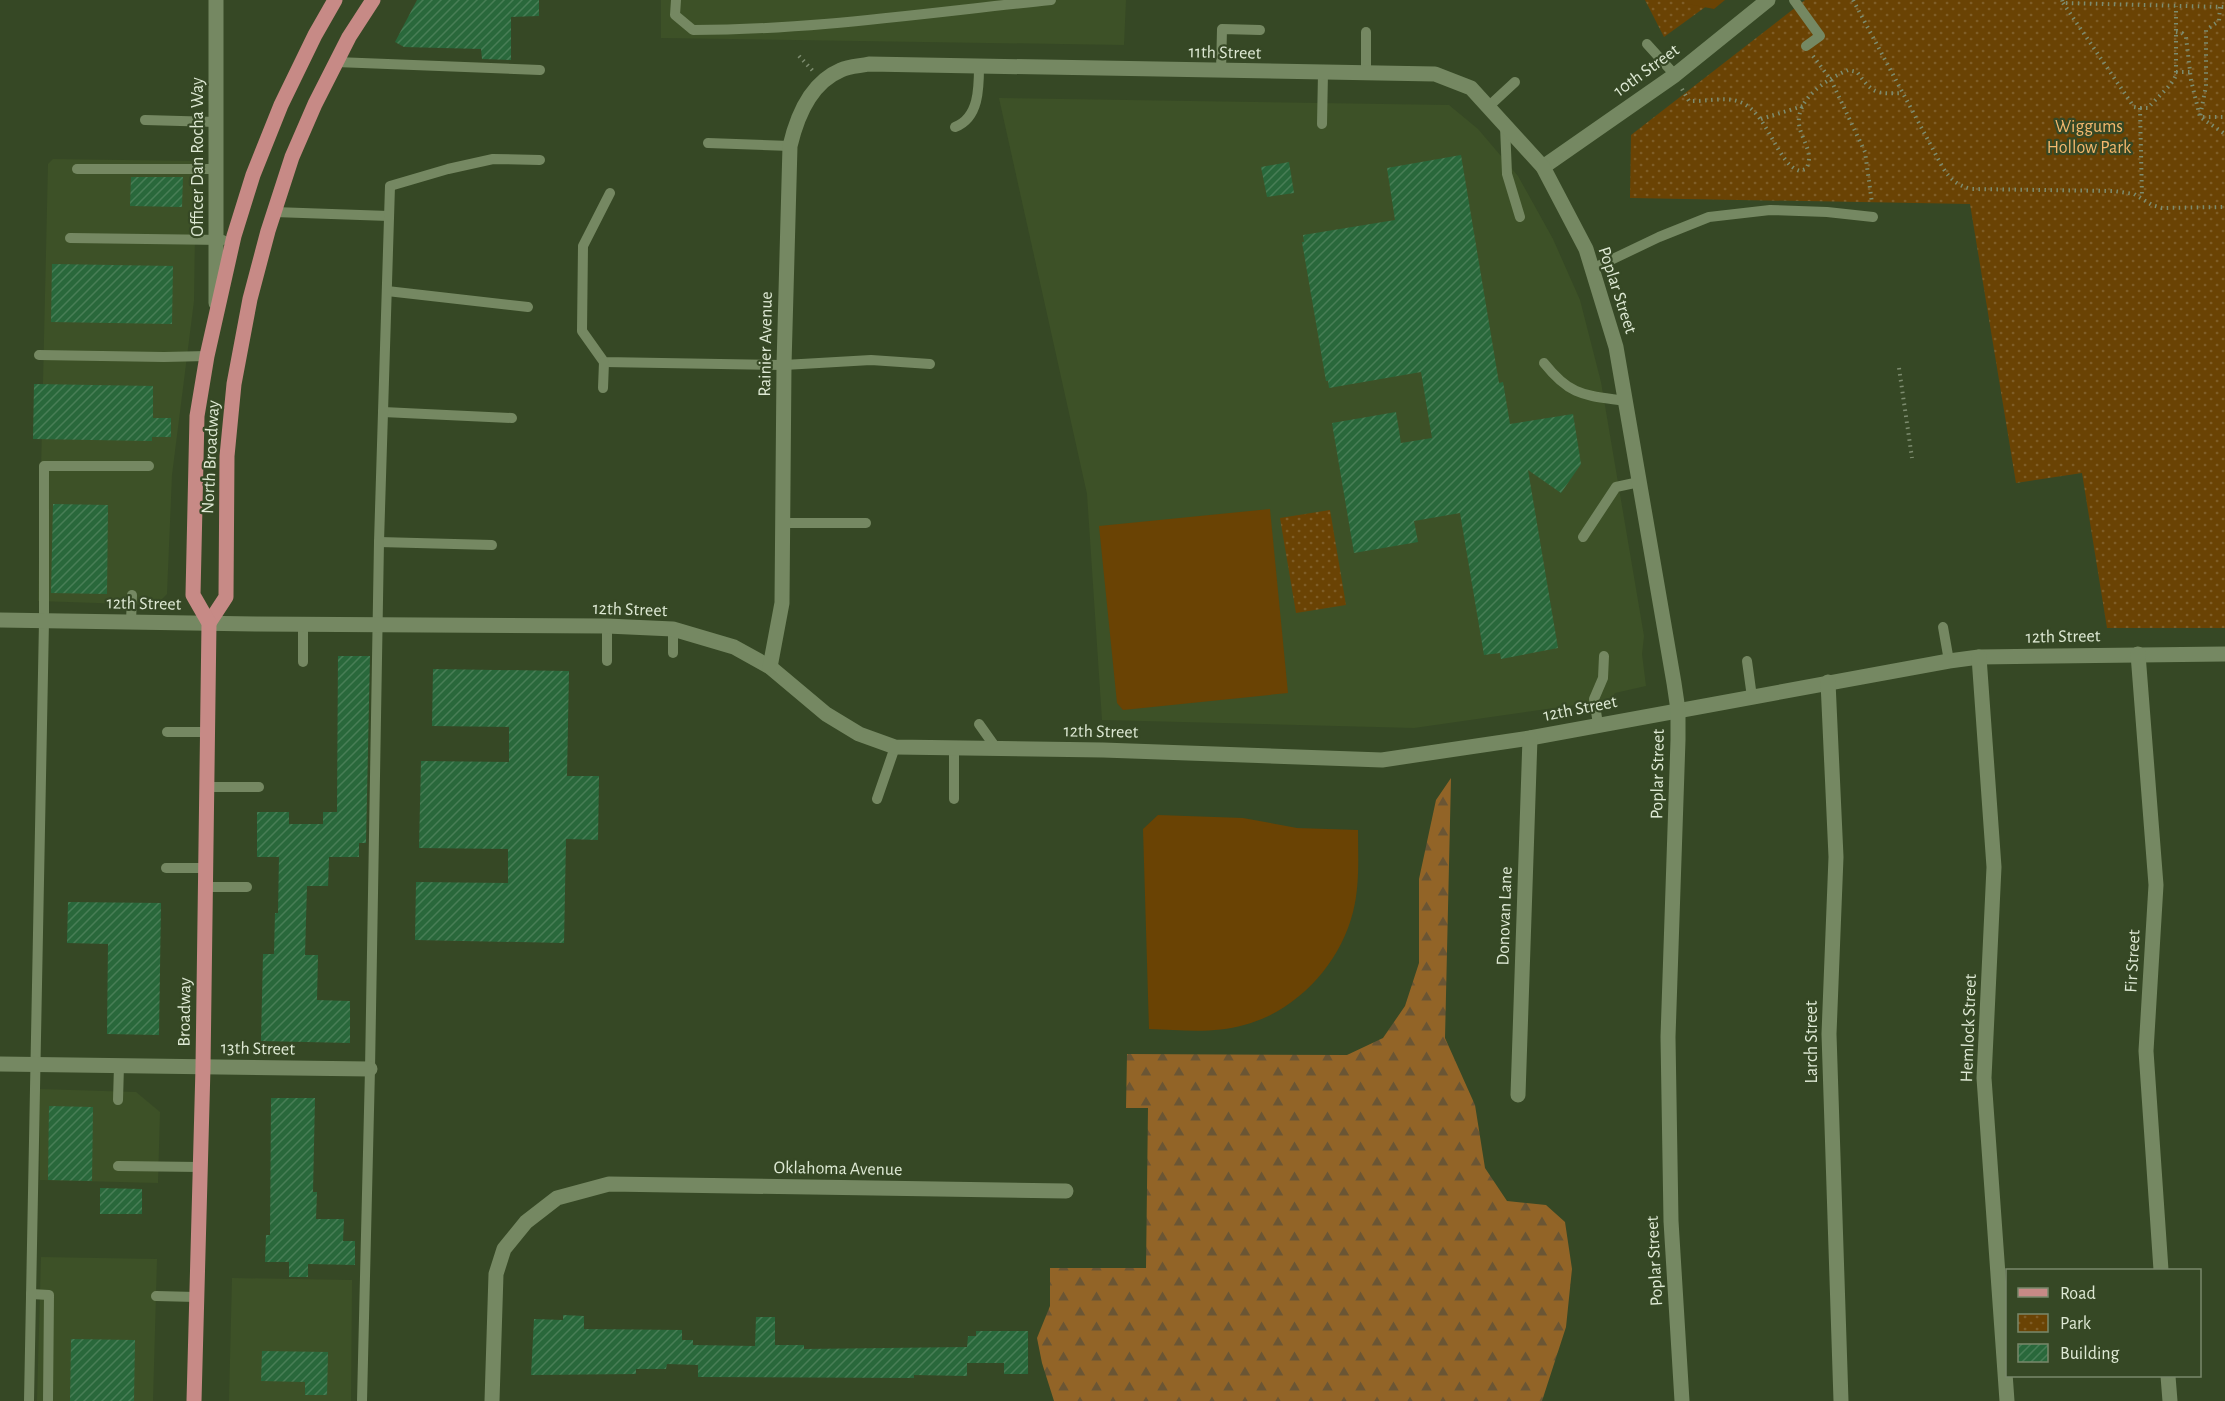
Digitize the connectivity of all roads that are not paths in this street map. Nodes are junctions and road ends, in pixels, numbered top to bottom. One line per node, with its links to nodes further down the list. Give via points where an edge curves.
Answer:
1 (216, 0): 23 (street, Officer Dan Rocha Way)
2 (335, 0): 40 (main road, North Broadway, via 281,105)
3 (373, 0): 12 (main road, North Broadway)
4 (676, 0): 5 (lane, via 675,15 693,30 856,22)
5 (1051, 0)
6 (1768, 0): 19 (street, 10th Street)
7 (1794, 0): 11 (lane, via 1820,36)
8 (1260, 30): 16 (lane, via 1222,29)
9 (1366, 32): 18 (lane)
10 (1647, 44): 19 (lane)
11 (1806, 46)
12 (336, 62): 15 (lane); 34 (main road, North Broadway, via 292,158)
13 (869, 64): 14 (street, 11th Street); 28 (street, Rainier Avenue, via 842,70 822,82 796,120)
14 (979, 66): 16 (street, 11th Street); 26 (lane, via 978,94 970,115)
15 (540, 70)
16 (1221, 71): 17 (street, 11th Street)
17 (1323, 73): 18 (street, 11th Street); 24 (lane)
18 (1366, 73): 21 (street, 11th Street, via 1435,74 1471,88)
19 (1675, 75): 30 (street, 10th Street)
20 (1515, 82): 21 (lane)
21 (1488, 107): 25 (street, 11th Street)
22 (145, 120): 23 (lane)
23 (216, 122): 32 (street, Officer Dan Rocha Way)
24 (1322, 124)
25 (1505, 126): 30 (street, 11th Street); 36 (lane, via 1507,174)
26 (955, 127)
27 (708, 143): 28 (lane)
28 (790, 146): 50 (street, Rainier Avenue)
29 (540, 160): 35 (lane, via 493,159 390,186)
30 (1543, 167): 41 (street, Poplar Street, via 1586,249)
31 (77, 169): 32 (lane)
32 (216, 169): 39 (street, Officer Dan Rocha Way)
33 (610, 193): 47 (lane, via 583,246 582,331)
34 (274, 212): 35 (lane); 66 (main road, North Broadway, via 250,299 234,384 227,456 226,597)
35 (389, 216): 42 (lane)
36 (1520, 217)
37 (1873, 218): 41 (lane, via 1770,210 1709,218)
38 (70, 238): 39 (lane)
39 (216, 239): 40 (lane); 44 (street, Officer Dan Rocha Way)
40 (233, 240): 44 (main road, North Broadway)
41 (1592, 269): 52 (street, Poplar Street, via 1616,347)
42 (387, 291): 43 (lane); 53 (lane)
43 (528, 307)
44 (216, 313): 46 (main road, North Broadway)
45 (39, 355): 46 (lane)
46 (207, 356): 66 (main road, North Broadway, via 197,416 193,595)
47 (604, 362): 50 (lane); 51 (lane)
48 (930, 363): 50 (lane, via 871,360)
49 (1544, 363): 52 (lane, via 1558,380 1577,393)
50 (784, 365): 57 (street, Rainier Avenue)
51 (603, 388)
52 (1626, 401): 56 (street, Poplar Street)
53 (383, 412): 54 (lane); 60 (lane)
54 (512, 418)
55 (149, 466): 64 (lane, via 44,465)
56 (1640, 482): 59 (lane, via 1616,487); 84 (street, Poplar Street)
57 (783, 523): 58 (lane); 81 (street, Rainier Avenue, via 782,603)
58 (866, 524)
59 (1583, 537)
60 (379, 542): 61 (lane); 68 (lane)
61 (492, 545)
62 (132, 595): 65 (lane)
63 (0, 620): 64 (street, 12th Street)
64 (44, 621): 65 (street, 12th Street); 102 (lane)
65 (131, 622): 66 (street, 12th Street)
66 (209, 623): 67 (street, 12th Street); 88 (main road, Broadway)
67 (303, 624): 68 (street, 12th Street); 80 (lane)
68 (378, 624): 69 (street, 12th Street); 105 (lane, via 367,888)
69 (607, 627): 71 (street, 12th Street); 77 (lane)
70 (1943, 627): 79 (lane)
71 (673, 629): 72 (lane); 81 (street, 12th Street, via 734,647)
72 (673, 653)
73 (2138, 654): 74 (street, 12th Street); 76 (street, 12th Street); 111 (street, Fir Street, via 2156,885 2146,1052)
74 (2225, 654)
75 (1604, 656): 86 (lane, via 1603,678 1594,699)
76 (1979, 657): 79 (street, 12th Street); 123 (street, Hemlock Street, via 1994,867 1984,1078)
77 (608, 661)
78 (1747, 661): 83 (lane)
79 (1948, 661): 82 (street, 12th Street)
80 (303, 662)
81 (770, 667): 90 (street, 12th Street, via 834,719 859,734)
82 (1828, 682): 83 (street, 12th Street); 122 (street, Larch Street, via 1836,857 1829,1034)
83 (1752, 697): 84 (street, 12th Street)
84 (1678, 710): 86 (street, 12th Street); 121 (street, Poplar Street, via 1668,1037 1671,1221)
85 (979, 724): 92 (lane)
86 (1598, 724): 89 (street, 12th Street)
87 (167, 732): 88 (lane)
88 (207, 732): 93 (main road, Broadway)
89 (1530, 738): 92 (street, 12th Street, via 1382,760); 106 (street, Donovan Lane)
90 (896, 747): 91 (street, 12th Street); 95 (lane)
91 (954, 747): 92 (street, 12th Street); 96 (lane)
92 (996, 748)
93 (207, 787): 94 (lane); 98 (main road, Broadway)
94 (259, 787)
95 (878, 799)
96 (954, 799)
97 (166, 868): 98 (lane)
98 (205, 868): 99 (main road, Broadway)
99 (206, 887): 100 (lane); 104 (main road, Broadway)
100 (246, 887)
101 (0, 1064): 102 (street, 13th Street)
102 (35, 1064): 103 (street, 13th Street); 112 (lane)
103 (119, 1066): 104 (street, 13th Street); 107 (lane)
104 (203, 1067): 105 (street, 13th Street); 109 (main road, Broadway)
105 (370, 1070): 119 (lane)
106 (1518, 1095)
107 (118, 1100)
108 (118, 1166): 109 (lane)
109 (200, 1167): 114 (main road, Broadway)
110 (1066, 1191): 120 (street, Oklahoma Avenue, via 609,1184 557,1198 526,1222 504,1249 496,1274)
111 (2161, 1269)
112 (31, 1294): 116 (lane); 117 (lane, via 49,1295)
113 (156, 1296): 114 (lane)
114 (196, 1297): 118 (main road, Broadway)
115 (2168, 1377): 124 (street)
116 (29, 1401)
117 (48, 1401)
118 (194, 1401)
119 (362, 1401)
120 (492, 1401)
121 (1682, 1401)
122 (1841, 1401)
123 (2007, 1401)
124 (2170, 1401)

